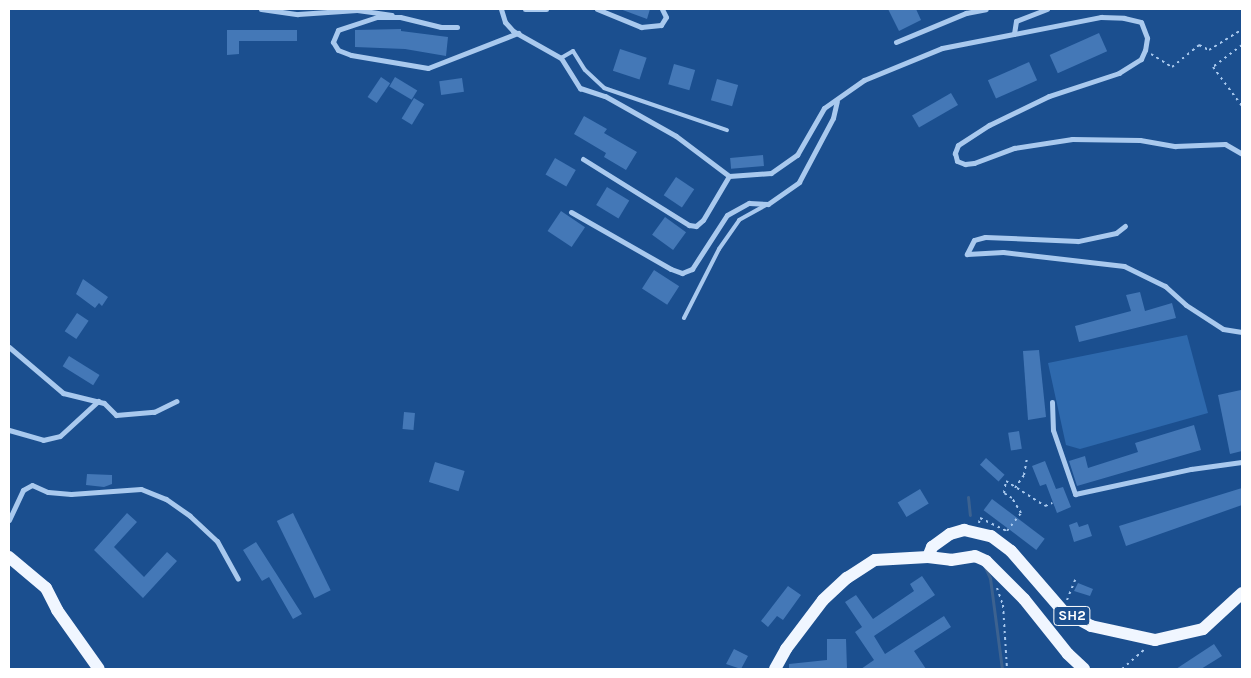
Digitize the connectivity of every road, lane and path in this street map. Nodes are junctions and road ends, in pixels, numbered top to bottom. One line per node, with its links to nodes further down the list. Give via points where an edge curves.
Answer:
1 (261, 9): 9 (street, via 298,14 357,10)
2 (501, 9): 12 (street, via 505,22)
3 (525, 9): 4 (street)
4 (546, 9)
5 (598, 9): 6 (street, via 641,27 661,25 666,17)
6 (662, 9)
7 (986, 9): 14 (street, via 966,13)
8 (1047, 9): 13 (street, via 1016,21)
9 (400, 16): 10 (street, via 441,28); 12 (street, via 354,23 338,30 333,42 338,50 351,55 428,68)
10 (457, 27)
11 (1242, 30): 16 (path, via 1209,50 1199,45 1172,67)
12 (518, 33): 17 (street)
13 (1014, 34): 16 (street, via 1101,18 1124,18 1141,22 1147,38); 18 (street, via 934,51 864,80)
14 (896, 42)
15 (1242, 45): 19 (path, via 1213,67)
16 (1145, 50): 21 (street, via 1141,59 1119,73 1049,96 989,125 958,146 955,153 957,161 965,164 1014,148 1072,139 1140,140 1175,146 1225,144)
17 (561, 58): 20 (lane, via 572,51 585,70 604,88); 23 (street, via 580,88 605,96 676,136)
18 (837, 101): 23 (street, via 824,108 797,155 772,173); 24 (street, via 833,118 799,182)
19 (1242, 106)
20 (727, 130)
21 (1242, 154)
22 (583, 159): 23 (street, via 689,225 696,226 703,220)
23 (729, 176)
24 (768, 204): 25 (street, via 749,203 727,215 692,269 682,273); 27 (lane, via 739,220 719,249 700,293)
25 (571, 212)
26 (1125, 226): 28 (street, via 1110,235 1078,241 985,237 974,240 967,254 1003,252 1124,266 1165,286 1186,305 1223,329)
27 (684, 318)
28 (1242, 332)
29 (9, 348): 30 (street, via 63,392)
30 (98, 401): 31 (street, via 116,415 132,416 154,412); 33 (street, via 60,436 43,440)
31 (177, 401)
32 (1052, 402): 35 (street, via 1053,430 1075,494 1191,469)
33 (9, 430)
34 (1027, 458): 36 (path, via 1024,475)
35 (1242, 462)
36 (1014, 488): 37 (path, via 1045,506); 39 (path, via 1006,480 1004,493 1012,498 1022,513)
37 (1052, 503)
38 (9, 520): 42 (street, via 23,490 32,485 48,492 71,494 141,489 166,499 197,522 216,541)
39 (1007, 531)
40 (9, 557): 48 (main road, via 46,588 56,610)
41 (928, 557): 46 (main road, SH2, via 932,547 950,534 964,530 991,536 1011,551); 49 (main road, via 875,560 847,578 822,600); 51 (main road, via 951,560 975,556 986,561 1024,599)
42 (238, 579)
43 (1075, 580): 46 (path)
44 (995, 581): 50 (path, via 1003,605)
45 (1242, 593): 47 (main road, SH2, via 1203,629)
46 (1063, 611): 47 (main road, SH2, via 1092,626)
47 (1155, 640): 52 (path)
48 (99, 669)
49 (775, 669)
50 (1007, 669)
51 (1084, 669)
52 (1122, 669)

